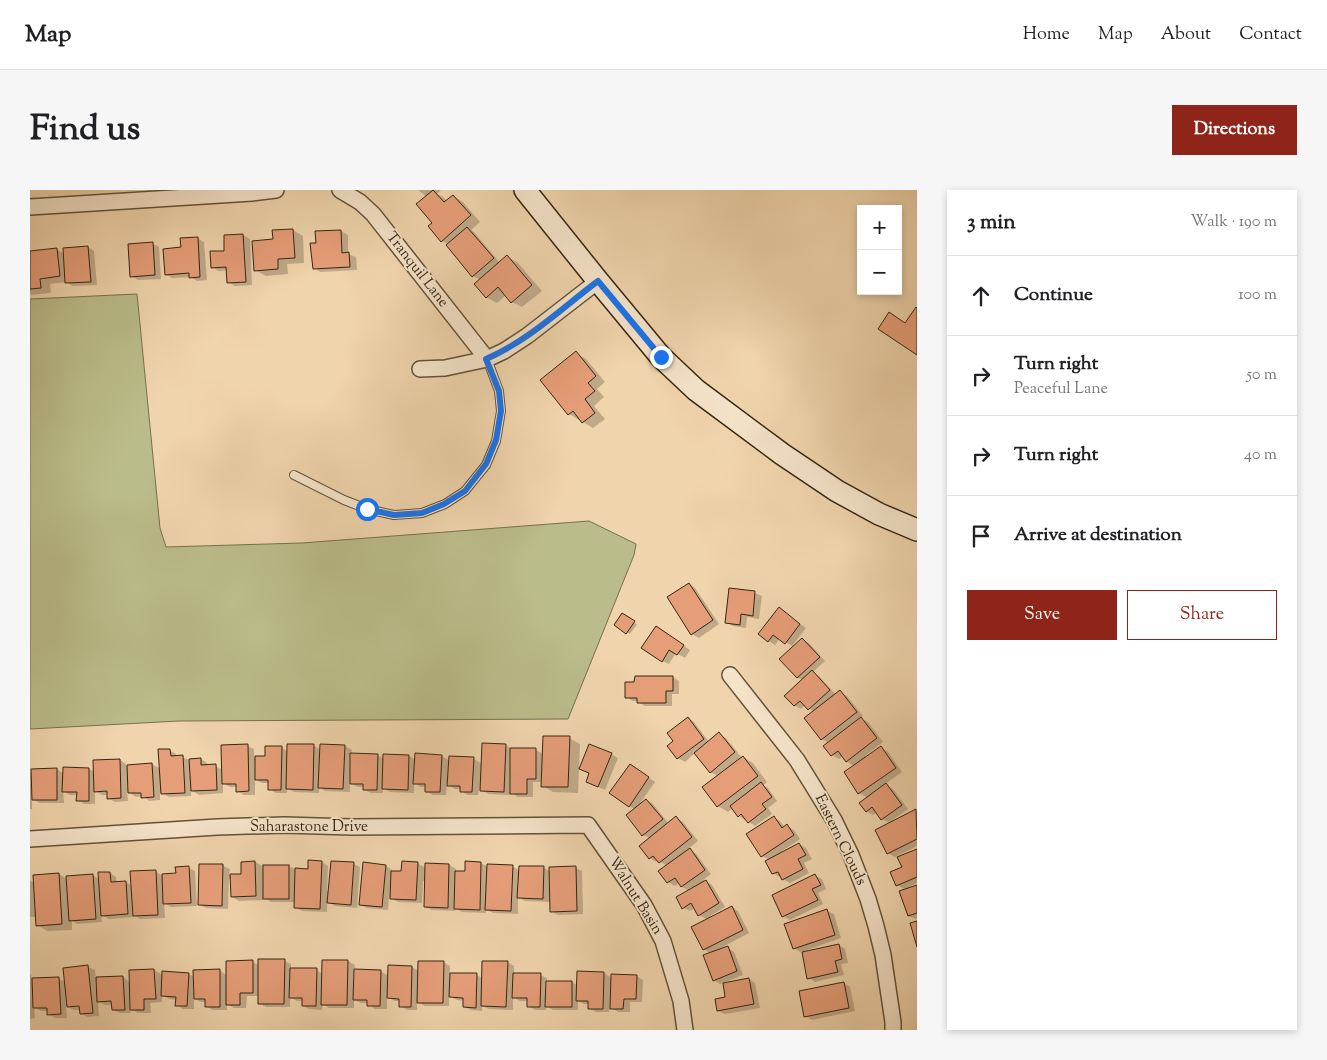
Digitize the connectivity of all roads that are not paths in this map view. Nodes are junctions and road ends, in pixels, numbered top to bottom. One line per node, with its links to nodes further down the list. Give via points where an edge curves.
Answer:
1 (276, 190): 4 (street)
2 (340, 190): 8 (street, Tranquil Lane, via 373,214)
3 (525, 190): 7 (main road)
4 (252, 192): 5 (street)
5 (64, 197): 6 (street)
6 (30, 207)
7 (598, 281): 8 (street, via 527,336); 11 (main road, via 661,357 696,390 837,491)
8 (486, 359): 9 (street, via 444,368); 10 (lane, via 499,391 501,411 496,440 486,464 465,491 444,504 422,513 394,515 359,506)
9 (420, 369)
10 (294, 475)
11 (917, 530)
12 (730, 675): 16 (street, Eastern Clouds, via 797,760 834,820 851,855 876,926)
13 (588, 825): 14 (street, Saharastone Drive, via 352,828 284,825); 15 (street, Walnut Basin, via 657,928 681,1001)
14 (30, 839)
15 (686, 1030)
16 (893, 1030)

